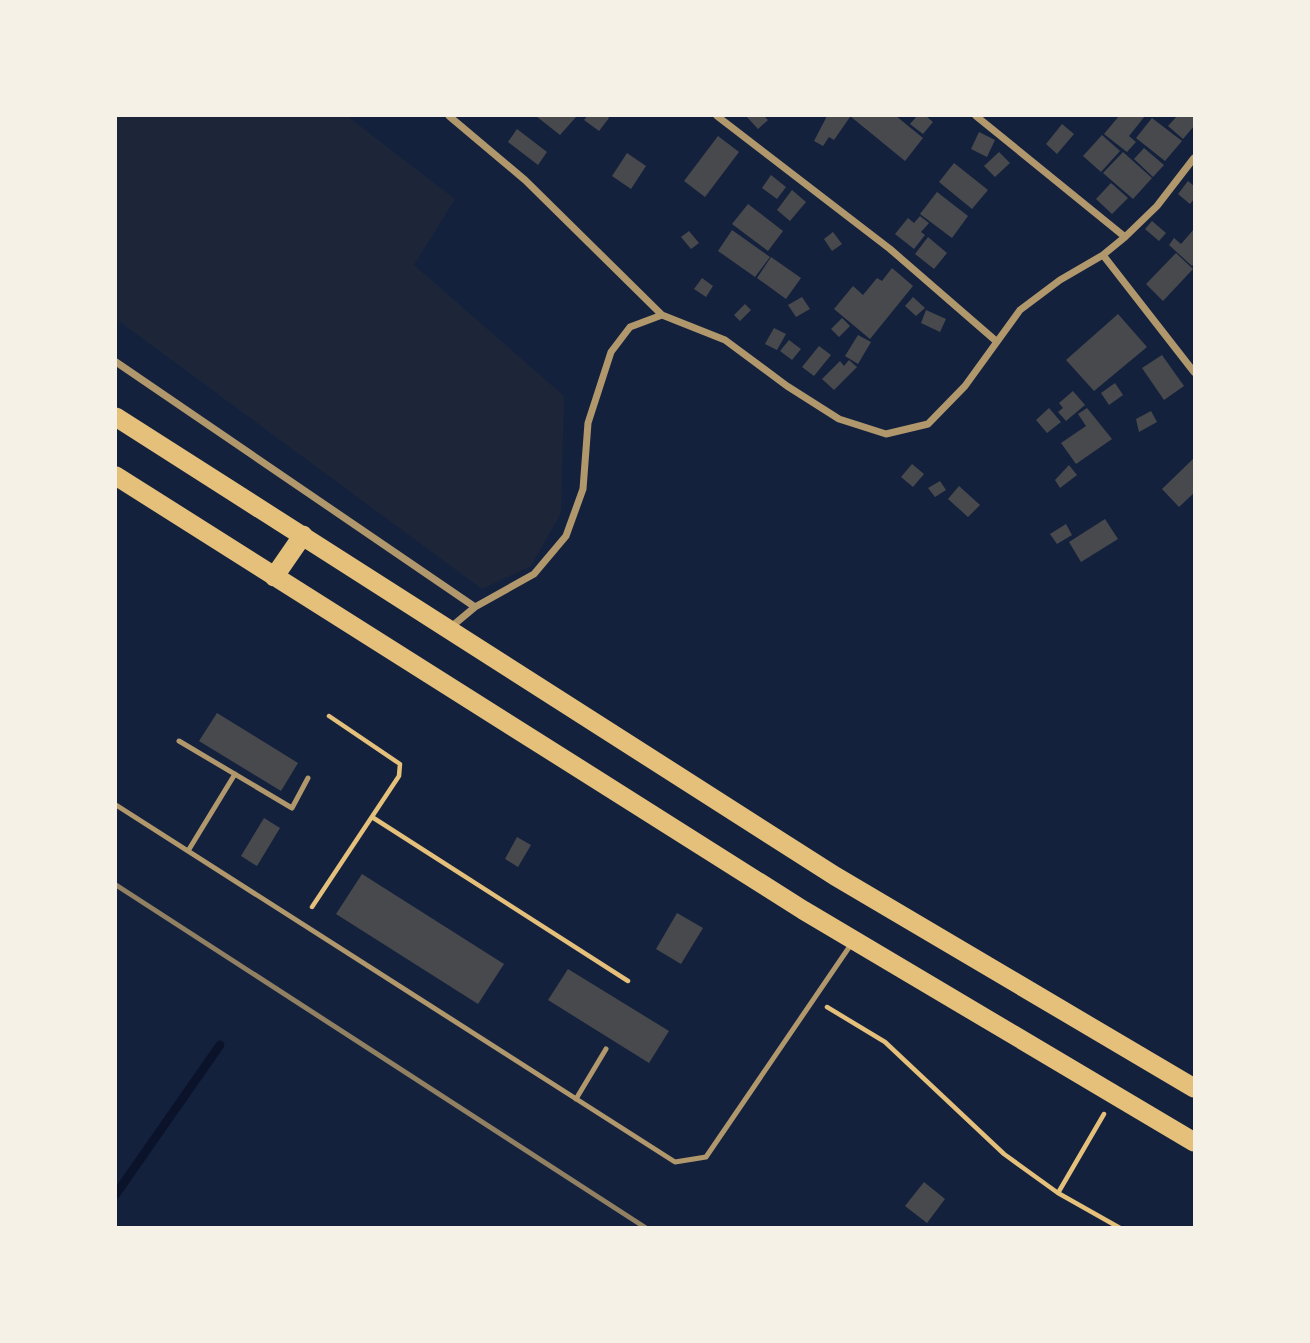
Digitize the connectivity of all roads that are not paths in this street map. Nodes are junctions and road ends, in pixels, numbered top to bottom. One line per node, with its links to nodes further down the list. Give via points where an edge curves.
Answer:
1 (449, 116): 7 (street, via 525,180)
2 (717, 116): 8 (street, via 890,249)
3 (976, 116): 5 (street)
4 (1195, 158): 5 (street)
5 (1125, 237): 6 (street)
6 (1103, 256): 8 (street, via 1059,280 1020,310); 10 (street)
7 (662, 315): 8 (street, via 725,340 839,419 886,434 928,424 965,386); 15 (street, via 630,327 611,352 588,423 583,489 566,536 534,574)
8 (996, 341)
9 (116, 362): 15 (street)
10 (1195, 372)
11 (116, 417): 13 (highway)
12 (116, 476): 14 (highway)
13 (303, 536): 14 (highway); 16 (highway)
14 (274, 577): 22 (highway)
15 (475, 607): 16 (street)
16 (449, 629): 24 (highway, via 835,876)
17 (180, 741): 18 (lane)
18 (235, 774): 19 (lane, via 292,808); 21 (lane)
19 (308, 778)
20 (116, 805): 21 (lane)
21 (188, 851): 25 (lane)
22 (854, 940): 25 (lane, via 706,1157 675,1162); 26 (highway)
23 (606, 1049): 25 (lane)
24 (1195, 1088)
25 (576, 1099)
26 (1195, 1142)

